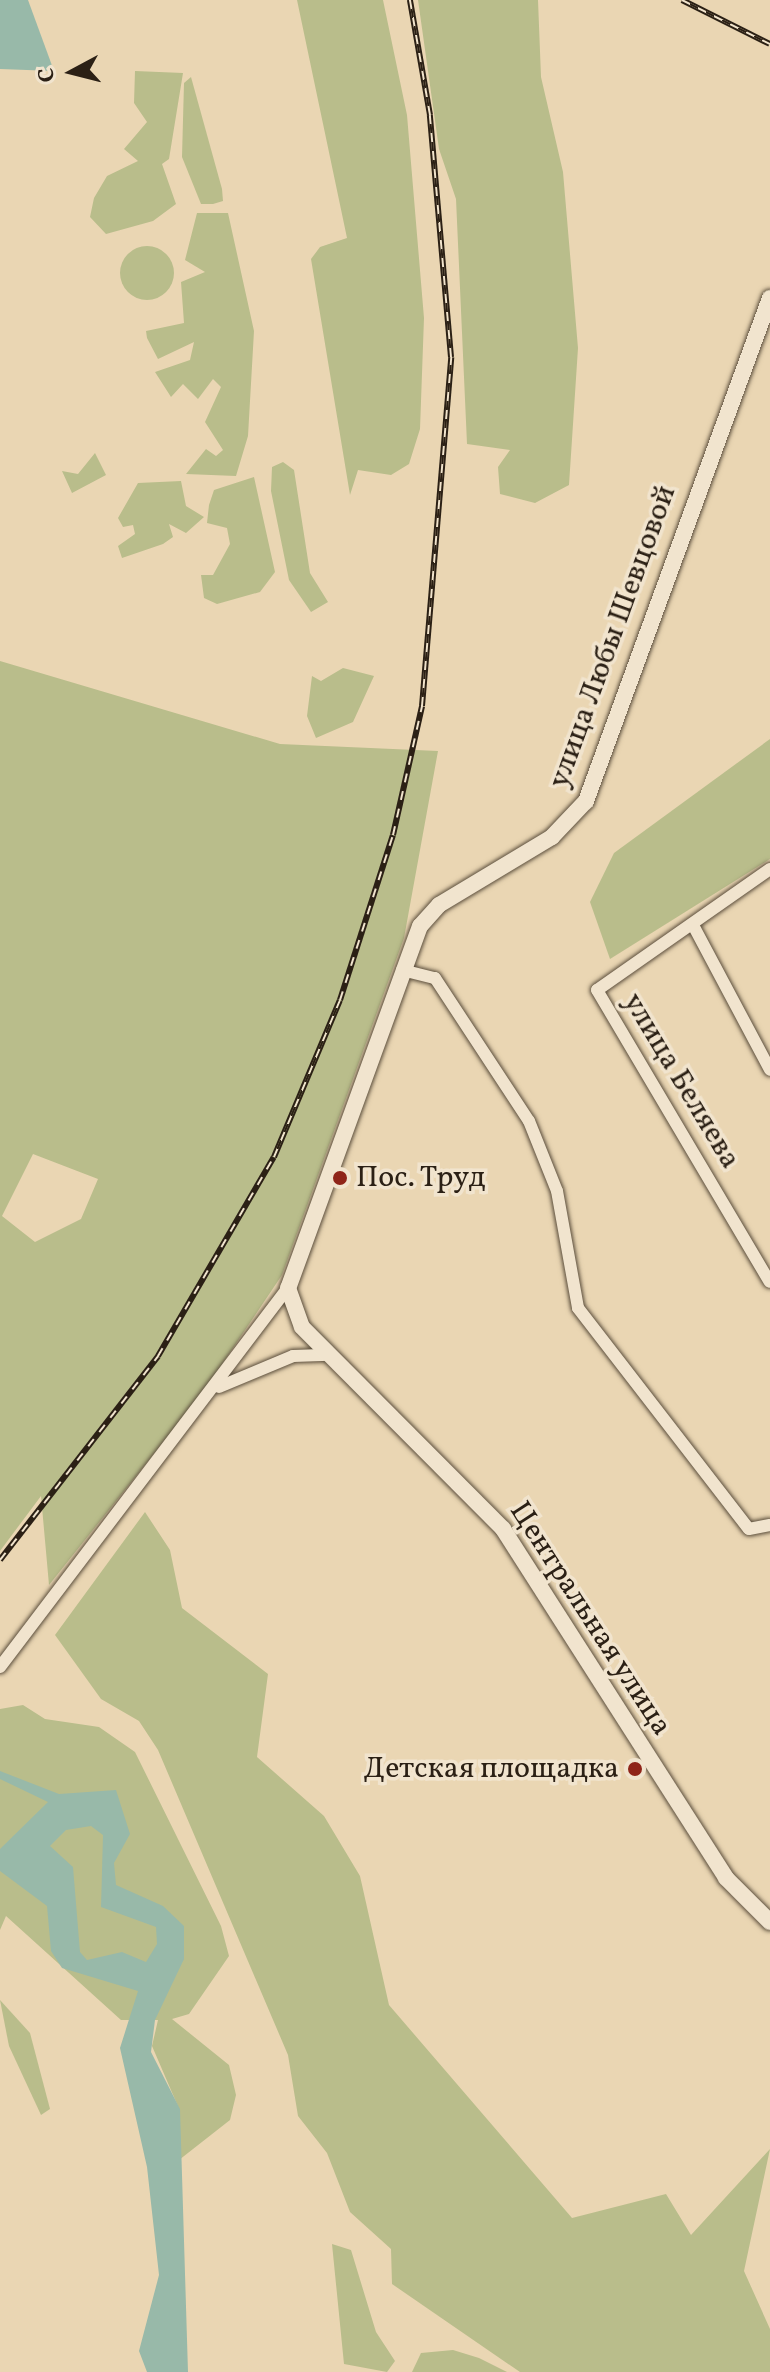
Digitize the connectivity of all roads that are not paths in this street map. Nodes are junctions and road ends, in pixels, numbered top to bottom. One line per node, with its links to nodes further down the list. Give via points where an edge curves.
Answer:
1 (770, 298): 4 (street, улица Любы Шевцовой, via 586,801 552,837 439,905 420,926)
2 (770, 869): 3 (street)
3 (693, 925): 5 (street); 6 (street, улица Беляева, via 597,990)
4 (402, 970): 7 (street, улица Любы Шевцовой); 10 (street, via 435,978 529,1121 557,1191 578,1308 756,1532)
5 (770, 1070)
6 (770, 1282)
7 (288, 1288): 8 (street, Центральная улица, via 296,1318); 9 (street)
8 (329, 1355): 9 (street, via 293,1356); 12 (street, Центральная улица, via 503,1529 726,1878)
9 (215, 1389): 11 (street)
10 (770, 1525)
11 (0, 1667)
12 (770, 1922)

